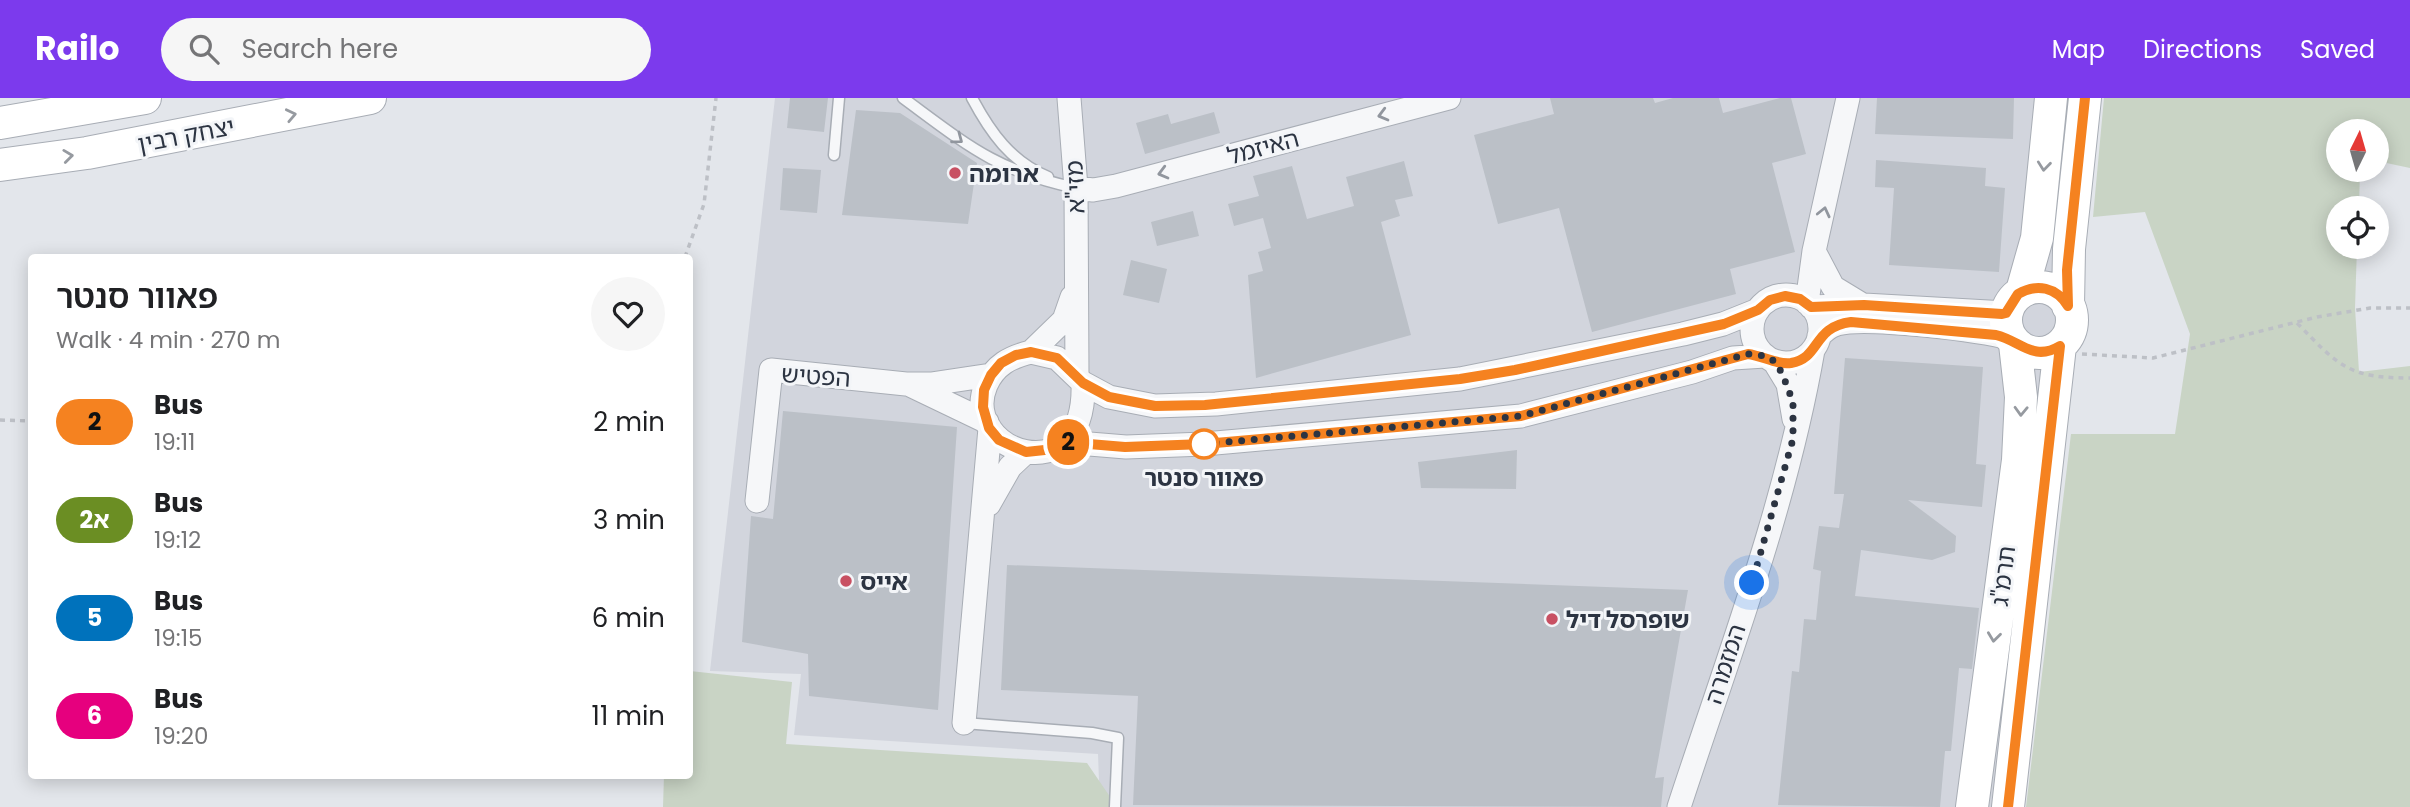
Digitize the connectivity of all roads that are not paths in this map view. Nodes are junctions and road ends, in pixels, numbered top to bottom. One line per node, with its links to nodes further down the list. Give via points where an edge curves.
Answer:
1 (145, 98): 11 (main road, יצחק רבין)
2 (370, 98): 13 (main road, יצחק רבין, one-way to 2, via 87,153)
3 (839, 98): 12 (lane)
4 (903, 98): 14 (lane, one-way to 14, via 981,156 1031,178)
5 (972, 98): 14 (lane, via 996,139 1013,157)
6 (1069, 98): 14 (street, מזי"א)
7 (1449, 98): 14 (street, האיזמל, one-way to 14, via 1116,186)
8 (1848, 98): 15 (street, one-way to 8)
9 (2051, 98): 21 (main road, תרמ"ג, one-way to 21, via 2037,238)
10 (2085, 98): 19 (main road, via 2067,270)
11 (0, 123)
12 (834, 155)
13 (0, 164)
14 (1076, 188): 16 (street, מזי"א)
15 (1815, 251): 17 (street); 18 (street, via 1833,287)
16 (1076, 277): 24 (street, מזי"א, via 1064,320); 27 (street, מזי"א)
17 (1809, 305): 18 (street); 20 (street, via 1785,296); 22 (street, via 1818,320)
18 (1864, 305): 21 (street)
19 (2068, 306): 21 (main road, via 2048,288 2031,288); 23 (main road)
20 (1758, 310): 25 (street, via 1752,335); 27 (street, via 1683,334 1460,379 1216,404 1155,406 1109,397)
21 (2014, 322): 22 (street, via 1984,333 1866,322 1838,324); 23 (main road, via 2032,352); 38 (main road, תרמ"ג, one-way to 38, via 2021,397 2018,460)
22 (1816, 343): 25 (street, via 1791,363); 30 (street, המזמרה)
23 (2069, 350): 39 (main road, תרמ"ג)
24 (1031, 352): 26 (street, via 1001,363); 27 (street, via 1057,358)
25 (1769, 358): 30 (street, המזמרה, via 1788,384); 31 (street, via 1733,358 1521,416 1204,444 1125,447)
26 (991, 375): 28 (street, הפטיש); 29 (street, via 984,390)
27 (1080, 379): 31 (street, via 1082,416)
28 (906, 384): 29 (street, הפטיש); 33 (street, הפטיש, via 771,370)
29 (988, 425): 32 (street, via 1012,448); 34 (street)
30 (1793, 439): 37 (street, המזמרה, via 1760,558)
31 (1065, 442): 32 (street, via 1054,449)
32 (1026, 452): 34 (street, via 1002,478)
33 (757, 501)
34 (984, 517): 35 (street)
35 (964, 723): 36 (lane, via 1118,738)
36 (1115, 807)
37 (1679, 807)
38 (1972, 807)
39 (2008, 807)

